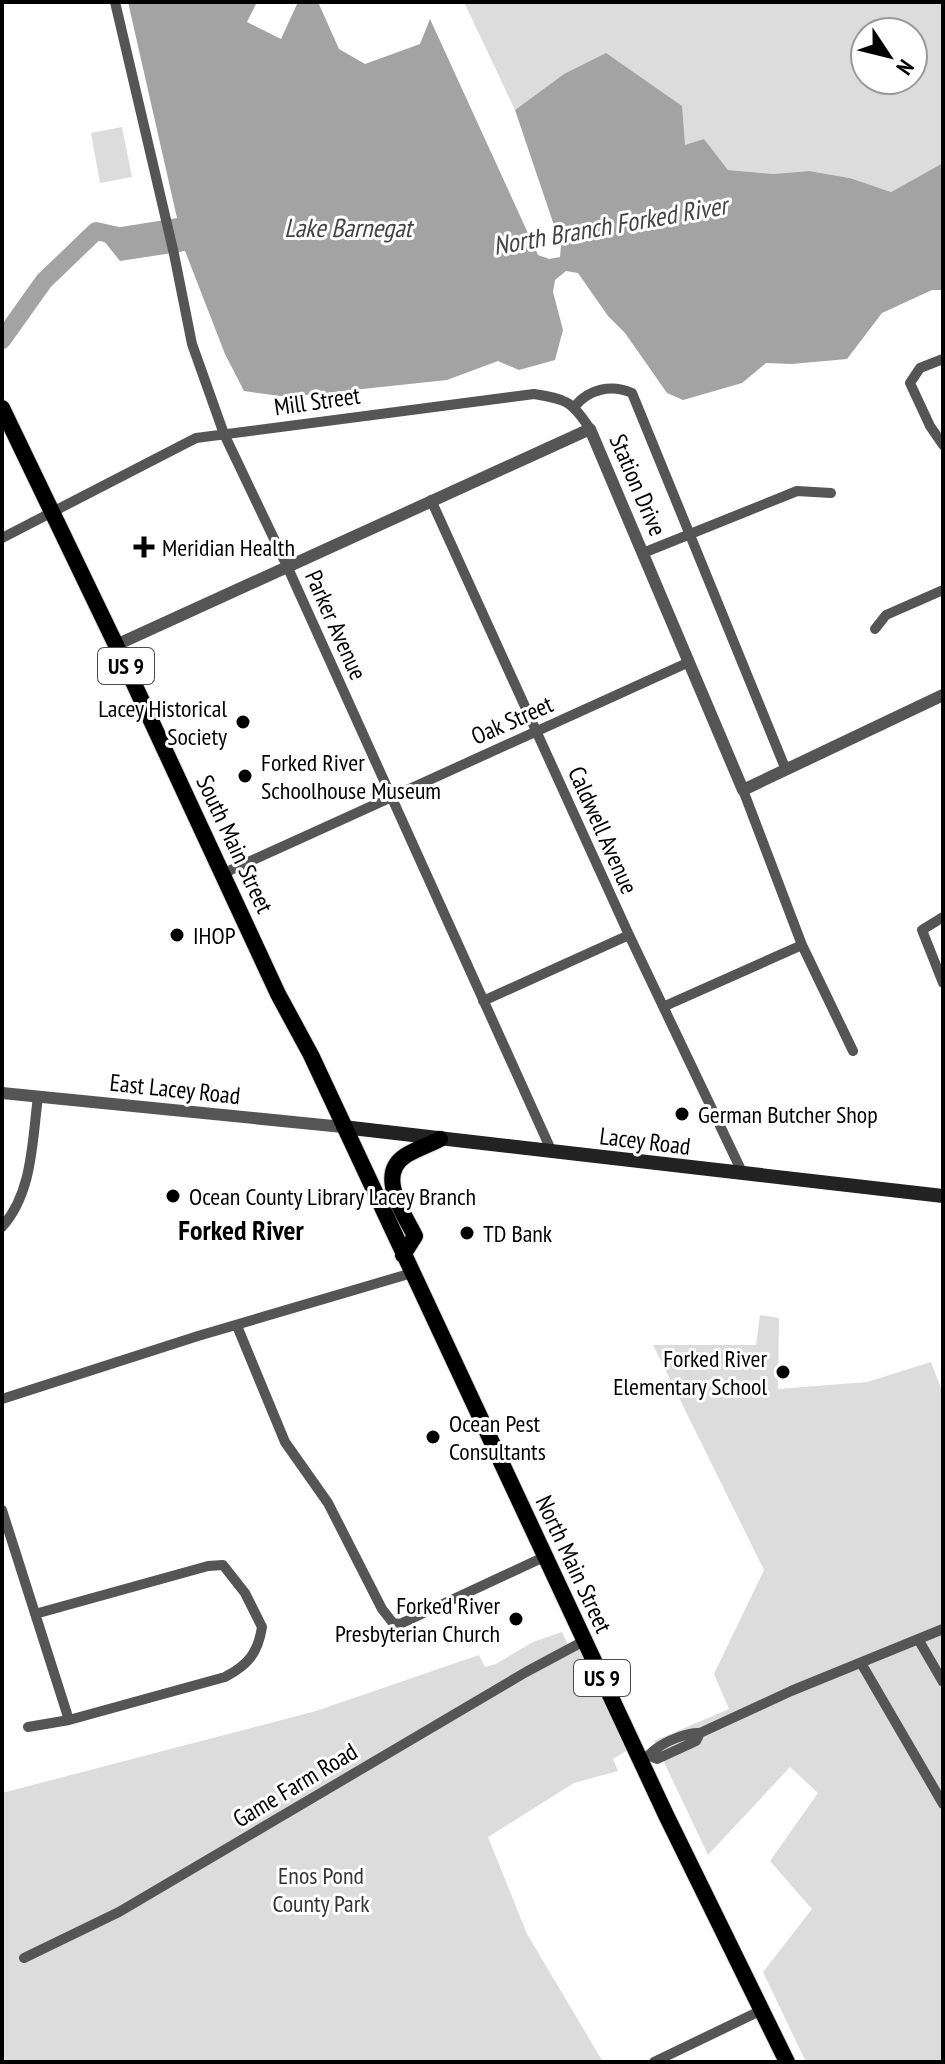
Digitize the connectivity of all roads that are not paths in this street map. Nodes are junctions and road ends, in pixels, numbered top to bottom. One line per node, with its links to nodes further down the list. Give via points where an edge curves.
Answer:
1 (115, 2): 6 (street, Parker Avenue, via 192,344)
2 (943, 359): 7 (street, via 920,368 910,383)
3 (575, 406): 5 (street); 6 (street, Mill Street, via 534,394); 11 (street, via 583,396 605,389 632,393)
4 (2, 408): 10 (highway, South Main Street / US 9)
5 (590, 429): 9 (street, Station Drive); 13 (street, Station Drive)
6 (224, 434): 10 (street, Mill Street, via 196,438); 14 (street, Parker Avenue)
7 (943, 445)
8 (831, 493): 11 (street, via 797,491)
9 (431, 500): 14 (street, Station Drive); 20 (street, Caldwell Avenue)
10 (52, 514): 12 (street, Mill Street); 17 (highway, South Main Street / US 9)
11 (691, 535): 13 (street); 21 (street)
12 (2, 538)
13 (643, 553): 18 (street, Station Drive)
14 (287, 566): 17 (street, Station Drive); 23 (street, Parker Avenue)
15 (943, 590): 16 (street, via 886,615)
16 (875, 629)
17 (116, 645): 24 (highway, South Main Street / US 9)
18 (687, 663): 20 (street, Oak Street); 22 (street, Station Drive)
19 (943, 695): 21 (street)
20 (536, 731): 23 (street, Oak Street); 26 (street, Caldwell Avenue)
21 (786, 770): 22 (street)
22 (743, 790): 27 (street)
23 (390, 796): 24 (street, Oak Street); 29 (street, Parker Avenue)
24 (222, 874): 34 (highway, South Main Street / US 9)
25 (943, 917): 28 (street, via 922,930)
26 (629, 935): 29 (street); 30 (street, Caldwell Avenue)
27 (802, 945): 30 (street); 31 (street)
28 (943, 983)
29 (483, 1001): 36 (street, Parker Avenue)
30 (665, 1006): 37 (street, Caldwell Avenue)
31 (853, 1051)
32 (2, 1093): 33 (street, East Lacey Road)
33 (38, 1097): 34 (street, East Lacey Road); 39 (street, via 24,1188)
34 (343, 1127): 35 (main road, Lacey Road); 40 (highway, North Main Street / US 9)
35 (440, 1139): 36 (main road, Lacey Road); 40 (highway, via 394,1167 396,1197 415,1236)
36 (552, 1152): 37 (main road, Lacey Road)
37 (743, 1174): 38 (main road, Lacey Road)
38 (943, 1196)
39 (2, 1227)
40 (403, 1255): 41 (highway, North Main Street / US 9)
41 (412, 1273): 42 (street); 45 (highway, North Main Street / US 9)
42 (237, 1326): 43 (street); 45 (street, via 285,1442 328,1503 393,1623)
43 (2, 1399)
44 (2, 1510): 46 (street)
45 (544, 1557): 49 (highway, North Main Street / US 9)
46 (35, 1614): 52 (street); 52 (street, via 223,1565 262,1627 254,1656 225,1677)
47 (943, 1629): 48 (street)
48 (918, 1639): 50 (street); 51 (street)
49 (584, 1641): 54 (highway, North Main Street / US 9); 56 (street, Game Farm Road, via 119,1912)
50 (861, 1663): 54 (street, via 700,1733 696,1741 657,1759); 55 (street)
51 (943, 1682)
52 (69, 1720): 53 (street)
53 (28, 1727)
54 (646, 1759): 57 (highway, North Main Street / US 9)
55 (943, 1804)
56 (24, 1958)
57 (762, 2010): 58 (street); 59 (highway, North Main Street / US 9)
58 (654, 2062)
59 (787, 2062)

